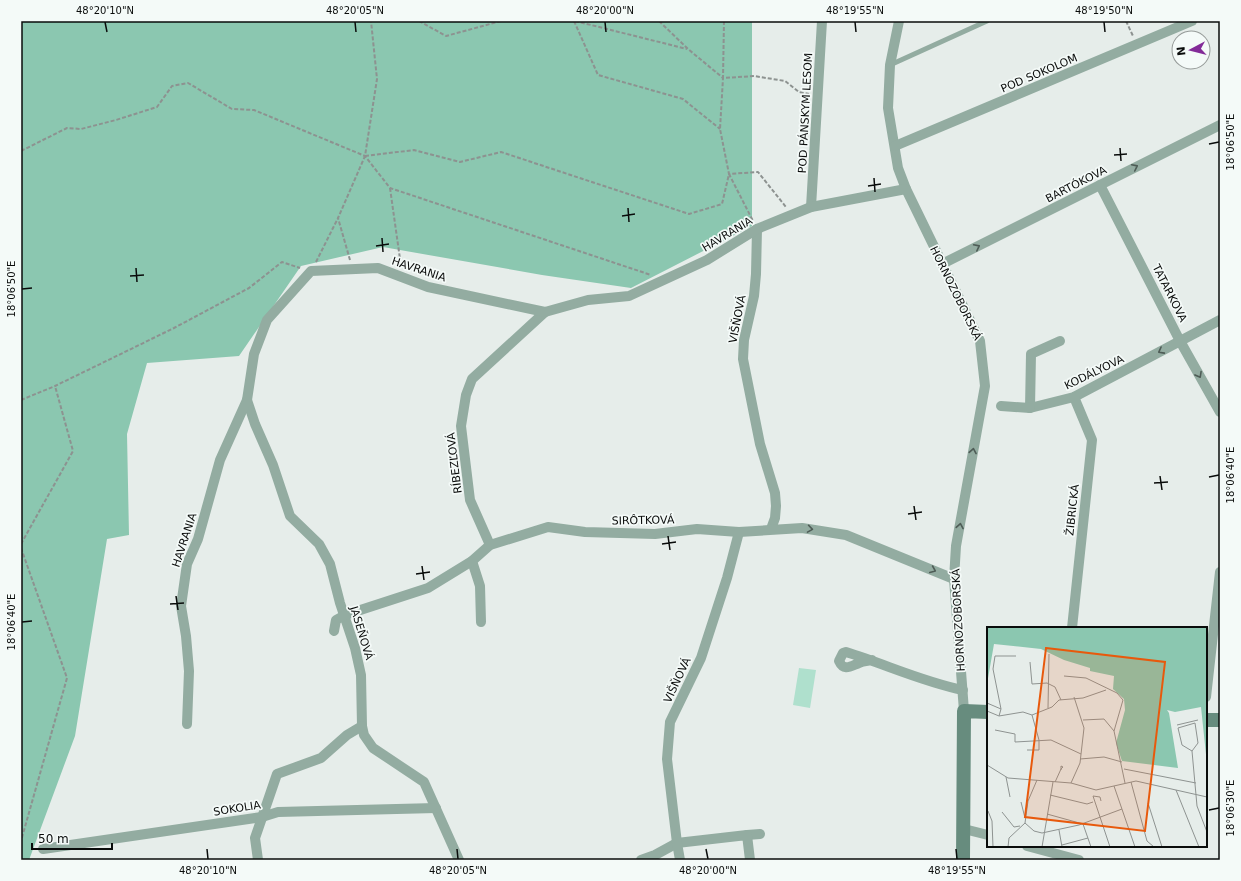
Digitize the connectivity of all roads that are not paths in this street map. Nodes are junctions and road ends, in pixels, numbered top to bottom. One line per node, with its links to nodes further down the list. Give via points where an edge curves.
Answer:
1 (822, 21): 10 (street, POD PÁNSKYM LESOM)
2 (899, 21): 5 (street, HORNOZOBORSKÁ)
3 (987, 21): 5 (lane)
4 (1192, 21): 7 (street, POD SOKOLOM)
5 (890, 65): 7 (street, HORNOZOBORSKÁ, via 888,108)
6 (1220, 125): 8 (street, BARTÓKOVA, one-way to 6)
7 (895, 146): 9 (street, HORNOZOBORSKÁ, via 898,168)
8 (1100, 185): 12 (street, BARTÓKOVA, one-way to 8); 16 (street, TATARKOVA)
9 (906, 189): 10 (street, HAVRANIA); 12 (street, HORNOZOBORSKÁ)
10 (811, 207): 11 (street, HAVRANIA)
11 (757, 229): 13 (street, HAVRANIA, via 707,260 629,296 588,300); 22 (street, VIŠŇOVÁ, via 756,282 744,340 743,359 760,444 775,493 775,518)
12 (942, 264): 27 (street, HORNOZOBORSKÁ, one-way to 12, via 956,546 985,386 980,341)
13 (545, 312): 18 (street, HAVRANIA, via 428,287 378,268 311,271 267,320 254,354); 24 (street, RÍBEZĽOVÁ, via 472,379 466,395 461,426 470,500)
14 (1220, 320): 16 (street, KODÁLYOVA)
15 (1060, 341): 20 (street, via 1031,354)
16 (1180, 341): 17 (street, KODÁLYOVA, one-way to 17); 21 (street, TATARKOVA, one-way to 21)
17 (1074, 397): 20 (street, KODÁLYOVA); 30 (street, ŽIBRICKÁ, via 1092,440)
18 (247, 400): 28 (street, JASEŇOVÁ, via 273,464 290,516 319,544 330,564); 39 (street, HAVRANIA, via 220,460 198,539 187,564 181,606 189,672)
19 (1001, 406): 20 (street, KODÁLYOVA)
20 (1030, 408)
21 (1220, 412)
22 (771, 529): 23 (street, SIRÔTKOVÁ); 27 (street, SIRÔTKOVÁ, one-way to 27, via 802,528 846,535)
23 (739, 532): 24 (street, SIRÔTKOVÁ, via 697,529 655,534 586,532 548,527); 47 (street, VIŠŇOVÁ, via 701,658 670,722 667,760)
24 (490, 545): 25 (street, SIRÔTKOVÁ)
25 (472, 561): 28 (street, SIRÔTKOVÁ, via 428,588); 29 (street, via 480,586)
26 (1220, 572): 33 (street)
27 (954, 579): 34 (street, HORNOZOBORSKÁ)
28 (345, 615): 31 (street, via 336,620); 40 (street, JASEŇOVÁ, via 361,675)
29 (481, 622)
30 (1072, 627)
31 (334, 632)
32 (872, 660): 34 (street, HORNOZOBORSKÁ)
33 (1207, 688)
34 (963, 690): 35 (street, HORNOZOBORSKÁ)
35 (964, 711): 36 (street); 43 (street, HORNOZOBORSKÁ)
36 (987, 712)
37 (1207, 720): 38 (street)
38 (1220, 720)
39 (187, 724)
40 (362, 726): 41 (street, JASEŇOVÁ, via 364,735 373,748 424,782); 42 (street, via 321,758 277,774)
41 (436, 808): 42 (street, SOKOLIA, via 278,812); 51 (street, JASEŇOVÁ)
42 (262, 817): 49 (street, SOKOLIA); 50 (street, via 256,838)
43 (964, 829): 46 (street); 55 (street, HORNOZOBORSKÁ)
44 (760, 834): 45 (street)
45 (747, 835): 47 (street); 54 (street)
46 (987, 835)
47 (677, 843): 52 (street); 53 (street, VIŠŇOVÁ)
48 (1031, 847): 56 (street)
49 (43, 849)
50 (258, 860)
51 (459, 860)
52 (641, 860)
53 (680, 860)
54 (750, 860)
55 (963, 860)
56 (1079, 860)

